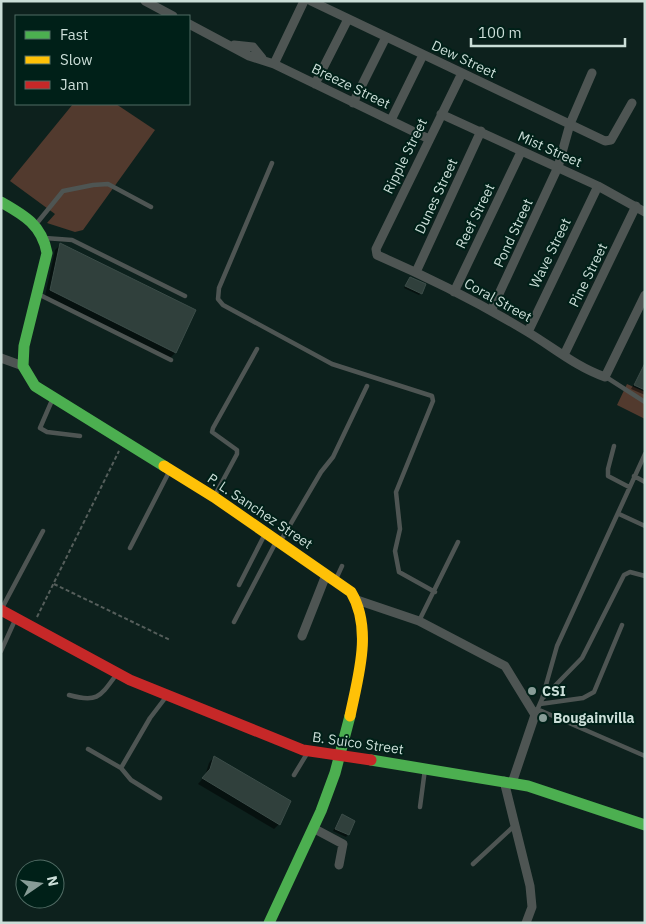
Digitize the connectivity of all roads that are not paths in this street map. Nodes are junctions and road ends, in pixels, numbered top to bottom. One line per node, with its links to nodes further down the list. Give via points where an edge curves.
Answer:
1 (145, 1): 4 (street)
2 (304, 1): 9 (street)
3 (310, 1): 5 (street, Dew Street)
4 (171, 15)
5 (348, 19): 7 (street, Dew Street); 12 (street)
6 (190, 24): 9 (street, Breeze Street, via 231,44 253,47 262,58)
7 (386, 37): 8 (street, Dew Street); 13 (street)
8 (423, 55): 10 (street, Dew Street); 16 (street)
9 (274, 64): 12 (street, Breeze Street)
10 (462, 73): 15 (street, Ripple Street); 17 (street, Dew Street)
11 (592, 73): 17 (street, Pond Street)
12 (315, 84): 13 (street, Breeze Street)
13 (353, 102): 16 (street, Breeze Street)
14 (632, 104): 17 (street, Dew Street, via 611,140 605,141)
15 (442, 114): 18 (street, Mist Street); 19 (street, Ripple Street)
16 (391, 120): 19 (street, Breeze Street)
17 (570, 124): 22 (street, Pond Street)
18 (481, 131): 20 (street, Mist Street); 31 (street, Dunes Street)
19 (429, 139): 30 (street, Ripple Street)
20 (522, 152): 22 (street, Mist Street); 32 (street, Reef Street)
21 (272, 163): 66 (lane, via 219,288 218,299 223,305 332,364 432,396 433,401 396,492 400,529 395,551 399,572)
22 (558, 167): 23 (street, Mist Street); 36 (street, Pond Street)
23 (598, 186): 25 (street, Mist Street); 37 (street, Wave Street)
24 (1, 202): 28 (street)
25 (636, 206): 27 (street, Mist Street); 39 (street, Pine Street)
26 (151, 208): 28 (lane, via 108,184 93,184 63,191)
27 (645, 212)
28 (36, 224): 29 (street)
29 (46, 238): 33 (street, via 47,253); 34 (lane, via 72,240)
30 (375, 252): 31 (street, Coral Street)
31 (416, 272): 32 (street, Coral Street)
32 (454, 292): 36 (street, Coral Street)
33 (38, 294): 41 (lane); 42 (street, via 24,346)
34 (185, 296)
35 (645, 296): 43 (street)
36 (492, 311): 37 (street, Coral Street)
37 (528, 332): 39 (street, Coral Street)
38 (256, 349): 54 (lane, via 213,428 215,436 237,450)
39 (564, 356): 43 (street, Coral Street)
40 (1, 358): 42 (street)
41 (171, 360)
42 (23, 366): 45 (street, P. L. Sanchez Street, via 35,386)
43 (606, 377): 46 (lane)
44 (367, 386): 59 (lane, via 333,457)
45 (53, 398): 47 (lane, via 40,428 47,432); 50 (street, P. L. Sanchez Street)
46 (645, 402)
47 (80, 436)
48 (614, 446): 53 (lane, via 608,476)
49 (645, 454): 51 (lane)
50 (170, 470): 54 (street, P. L. Sanchez Street); 61 (lane)
51 (634, 476): 52 (lane); 53 (lane)
52 (645, 482)
53 (630, 487): 55 (lane)
54 (214, 497): 58 (street, P. L. Sanchez Street)
55 (619, 514): 56 (lane); 78 (lane, via 557,646)
56 (645, 526)
57 (43, 531): 68 (lane)
58 (265, 533): 59 (street, P. L. Sanchez Street); 65 (lane)
59 (278, 542): 64 (street, P. L. Sanchez Street); 71 (lane)
60 (458, 542): 66 (lane)
61 (130, 548)
62 (342, 566): 64 (lane)
63 (645, 576): 78 (lane, via 630,572 624,575 582,658)
64 (331, 578): 67 (street, P. L. Sanchez Street); 73 (street)
65 (240, 585)
66 (435, 592): 70 (lane)
67 (356, 600): 70 (street); 83 (street, via 362,621 361,653)
68 (1, 610): 69 (street, B. Suico Street)
69 (16, 618): 74 (lane); 75 (street, B. Suico Street)
70 (419, 621): 79 (street, via 505,666)
71 (234, 622)
72 (622, 625): 78 (lane, via 594,692 583,698)
73 (302, 636)
74 (1, 652)
75 (118, 673): 76 (street, B. Suico Street); 77 (lane, via 94,698 86,700)
76 (168, 694): 81 (street, B. Suico Street); 84 (lane)
77 (69, 695)
78 (541, 702): 79 (lane)
79 (536, 712): 82 (lane); 87 (street)
80 (88, 748): 84 (lane)
81 (308, 751): 83 (street, B. Suico Street); 86 (lane)
82 (645, 756)
83 (340, 757): 85 (street, B. Suico Street); 92 (street)
84 (121, 768): 88 (lane, via 131,780)
85 (425, 768): 87 (street, B. Suico Street); 89 (lane)
86 (294, 774)
87 (508, 782): 90 (street); 91 (street, B. Suico Street, via 555,794)
88 (160, 798)
89 (420, 807)
90 (515, 825): 93 (lane); 96 (street, via 530,886 532,907)
91 (645, 825)
92 (313, 828): 94 (street, via 343,844); 95 (street)
93 (473, 864)
94 (339, 865)
95 (270, 923)
96 (526, 923)

